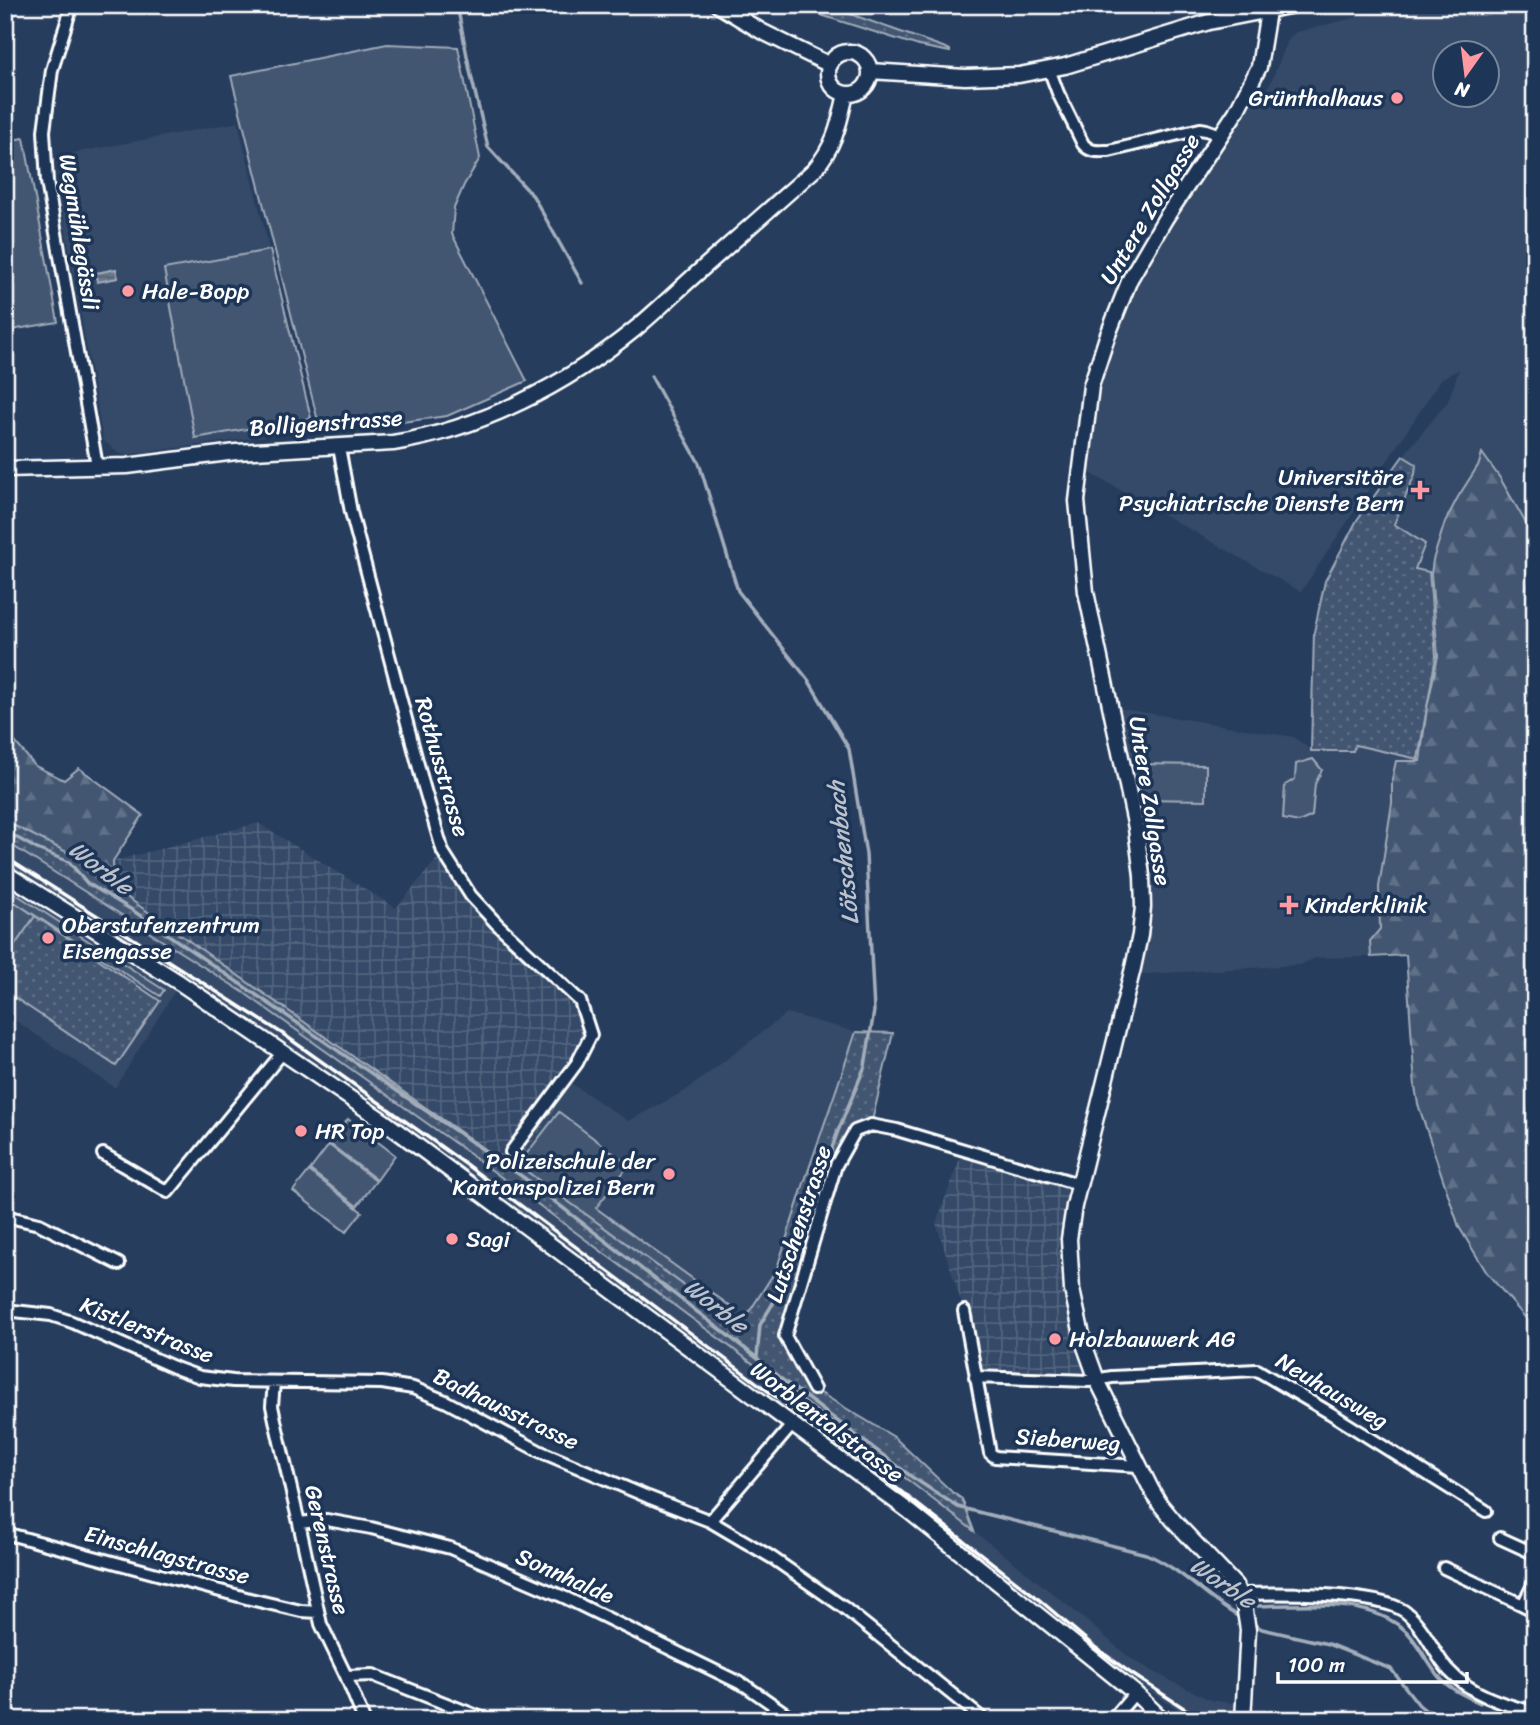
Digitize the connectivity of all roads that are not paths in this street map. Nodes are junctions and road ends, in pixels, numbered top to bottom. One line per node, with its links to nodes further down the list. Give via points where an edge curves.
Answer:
1 (72, 5): 11 (street, Wegmühlegässli, via 52,71 44,131 47,182)
2 (718, 5): 5 (main road)
3 (1294, 5): 4 (main road)
4 (1269, 8): 6 (main road); 9 (main road, Untere Zollgasse, via 1259,66)
5 (830, 65): 7 (main road, via 839,55 853,53 864,59); 8 (main road, via 830,81)
6 (1049, 69): 7 (main road, via 965,78); 9 (street, via 1083,144 1093,151 1200,130)
7 (870, 71): 8 (main road, via 864,88)
8 (846, 94): 10 (main road, Bolligenstrasse, via 836,135 814,170 635,329 596,358 513,406 460,426 414,440)
9 (1220, 135): 17 (main road, Untere Zollgasse, via 1130,279 1091,386 1077,501 1086,592 1136,828 1143,907 1133,968)
10 (339, 447): 11 (main road, Bolligenstrasse); 15 (street, Rothusstrasse, via 351,512 443,852 471,896 580,1001 591,1035 577,1063)
11 (97, 466): 12 (main road, Bolligenstrasse)
12 (5, 469)
13 (5, 873): 14 (main road, Worblentalstrasse)
14 (283, 1052): 16 (street, via 167,1192); 26 (main road, Worblentalstrasse, via 385,1122)
15 (511, 1152)
16 (103, 1154)
17 (1079, 1184): 23 (main road, Untere Zollgasse, via 1069,1239 1072,1290); 25 (street, Lutschenstrasse, via 897,1130 871,1125 855,1131 836,1166 785,1336)
18 (5, 1216): 19 (street, via 39,1224)
19 (119, 1264)
20 (5, 1310): 24 (street, Kistlerstrasse, via 72,1322 190,1374)
21 (964, 1311): 22 (street, Sieberweg)
22 (975, 1377): 23 (street); 27 (street, Sieberweg, via 990,1453 995,1457)
23 (1097, 1380): 27 (main road, Untere Zollgasse); 28 (street, Neuhausweg, via 1257,1370)
24 (274, 1382): 29 (street, Badhausstrasse, via 413,1388 539,1451); 30 (street, Gerenstrasse, via 272,1406)
25 (814, 1390)
26 (793, 1424): 29 (street); 41 (main road, Worblentalstrasse)
27 (1139, 1466): 36 (main road, Untere Zollgasse, via 1167,1513 1229,1578)
28 (1486, 1511)
29 (710, 1521): 46 (street, Badhausstrasse, via 843,1607)
30 (299, 1523): 39 (street, Gerenstrasse); 45 (street, Sonnhalde, via 327,1520 450,1548 566,1598 746,1686)
31 (5, 1533): 39 (street, Einschlagstrasse, via 250,1600)
32 (1500, 1538): 33 (street)
33 (1535, 1554)
34 (1444, 1568): 37 (street)
35 (1535, 1581): 37 (street)
36 (1242, 1599): 42 (street, via 1282,1594 1395,1606 1416,1623 1456,1678 1484,1695); 49 (main road, Untere Zollgasse, via 1248,1630)
37 (1523, 1605): 38 (street)
38 (1535, 1611)
39 (318, 1612): 40 (street, Gerenstrasse)
40 (346, 1676): 43 (street, Gerenstrasse); 44 (street, via 373,1675)
41 (1135, 1693): 47 (street); 48 (main road, Worblentalstrasse)
42 (1535, 1712)
43 (364, 1720)
44 (486, 1720)
45 (795, 1720)
46 (984, 1720)
47 (1112, 1720)
48 (1163, 1720)
49 (1243, 1720)

